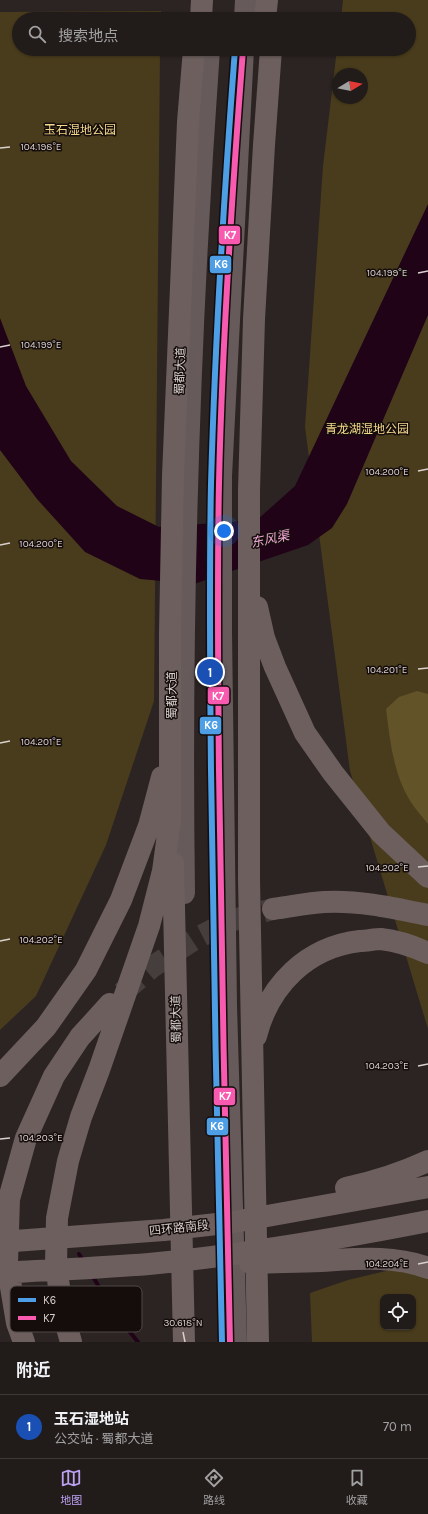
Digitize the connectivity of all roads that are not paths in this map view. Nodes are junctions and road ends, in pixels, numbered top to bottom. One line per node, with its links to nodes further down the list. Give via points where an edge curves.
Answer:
1 (198, 0): 7 (highway)
2 (202, 0): 8 (highway)
3 (212, 0): 9 (main road)
4 (246, 0): 10 (main road)
5 (267, 0): 11 (highway)
6 (275, 0): 12 (highway)
7 (197, 12)
8 (201, 12)
9 (211, 12)
10 (245, 12)
11 (266, 12)
12 (274, 12)
13 (194, 56): 19 (highway, via 186,169)
14 (197, 56): 45 (highway, 蜀都大道, via 182,315 175,492 172,690 173,901)
15 (208, 56): 19 (main road)
16 (243, 56): 20 (main road)
17 (261, 56): 20 (highway)
18 (271, 56): 49 (highway, via 255,303 249,490 249,879)
19 (180, 477): 21 (highway)
20 (230, 477): 22 (highway); 24 (highway, via 264,638 274,667 305,733 381,833)
21 (177, 632): 23 (highway); 46 (main road)
22 (230, 632): 29 (highway); 47 (main road, via 226,1006)
23 (170, 751): 30 (highway, via 149,826 127,885 86,970 46,1027); 40 (highway, via 170,820 164,872 149,926 81,1117 68,1161 57,1218 56,1264)
24 (428, 877)
25 (272, 909): 26 (highway, via 324,902 384,906)
26 (428, 914)
27 (428, 953): 29 (highway, via 407,944 380,939 347,943 316,954 292,972 270,999 258,1029)
28 (110, 1004): 39 (highway, via 80,1037 54,1076 26,1138 10,1199 7,1263)
29 (247, 1072): 48 (highway)
30 (0, 1076)
31 (428, 1160): 33 (highway)
32 (428, 1187): 33 (highway, 四环路南段)
33 (366, 1191): 35 (highway, 四环路南段, via 234,1222 164,1230)
34 (428, 1221): 36 (highway, via 242,1253)
35 (0, 1242)
36 (148, 1264): 37 (highway, via 378,1258 416,1263); 38 (highway)
37 (428, 1268)
38 (0, 1273)
39 (11, 1286)
40 (59, 1286)
41 (20, 1332): 43 (highway)
42 (68, 1332): 44 (highway)
43 (24, 1342)
44 (71, 1342)
45 (184, 1342)
46 (193, 1342)
47 (236, 1342)
48 (252, 1342)
49 (258, 1342)

